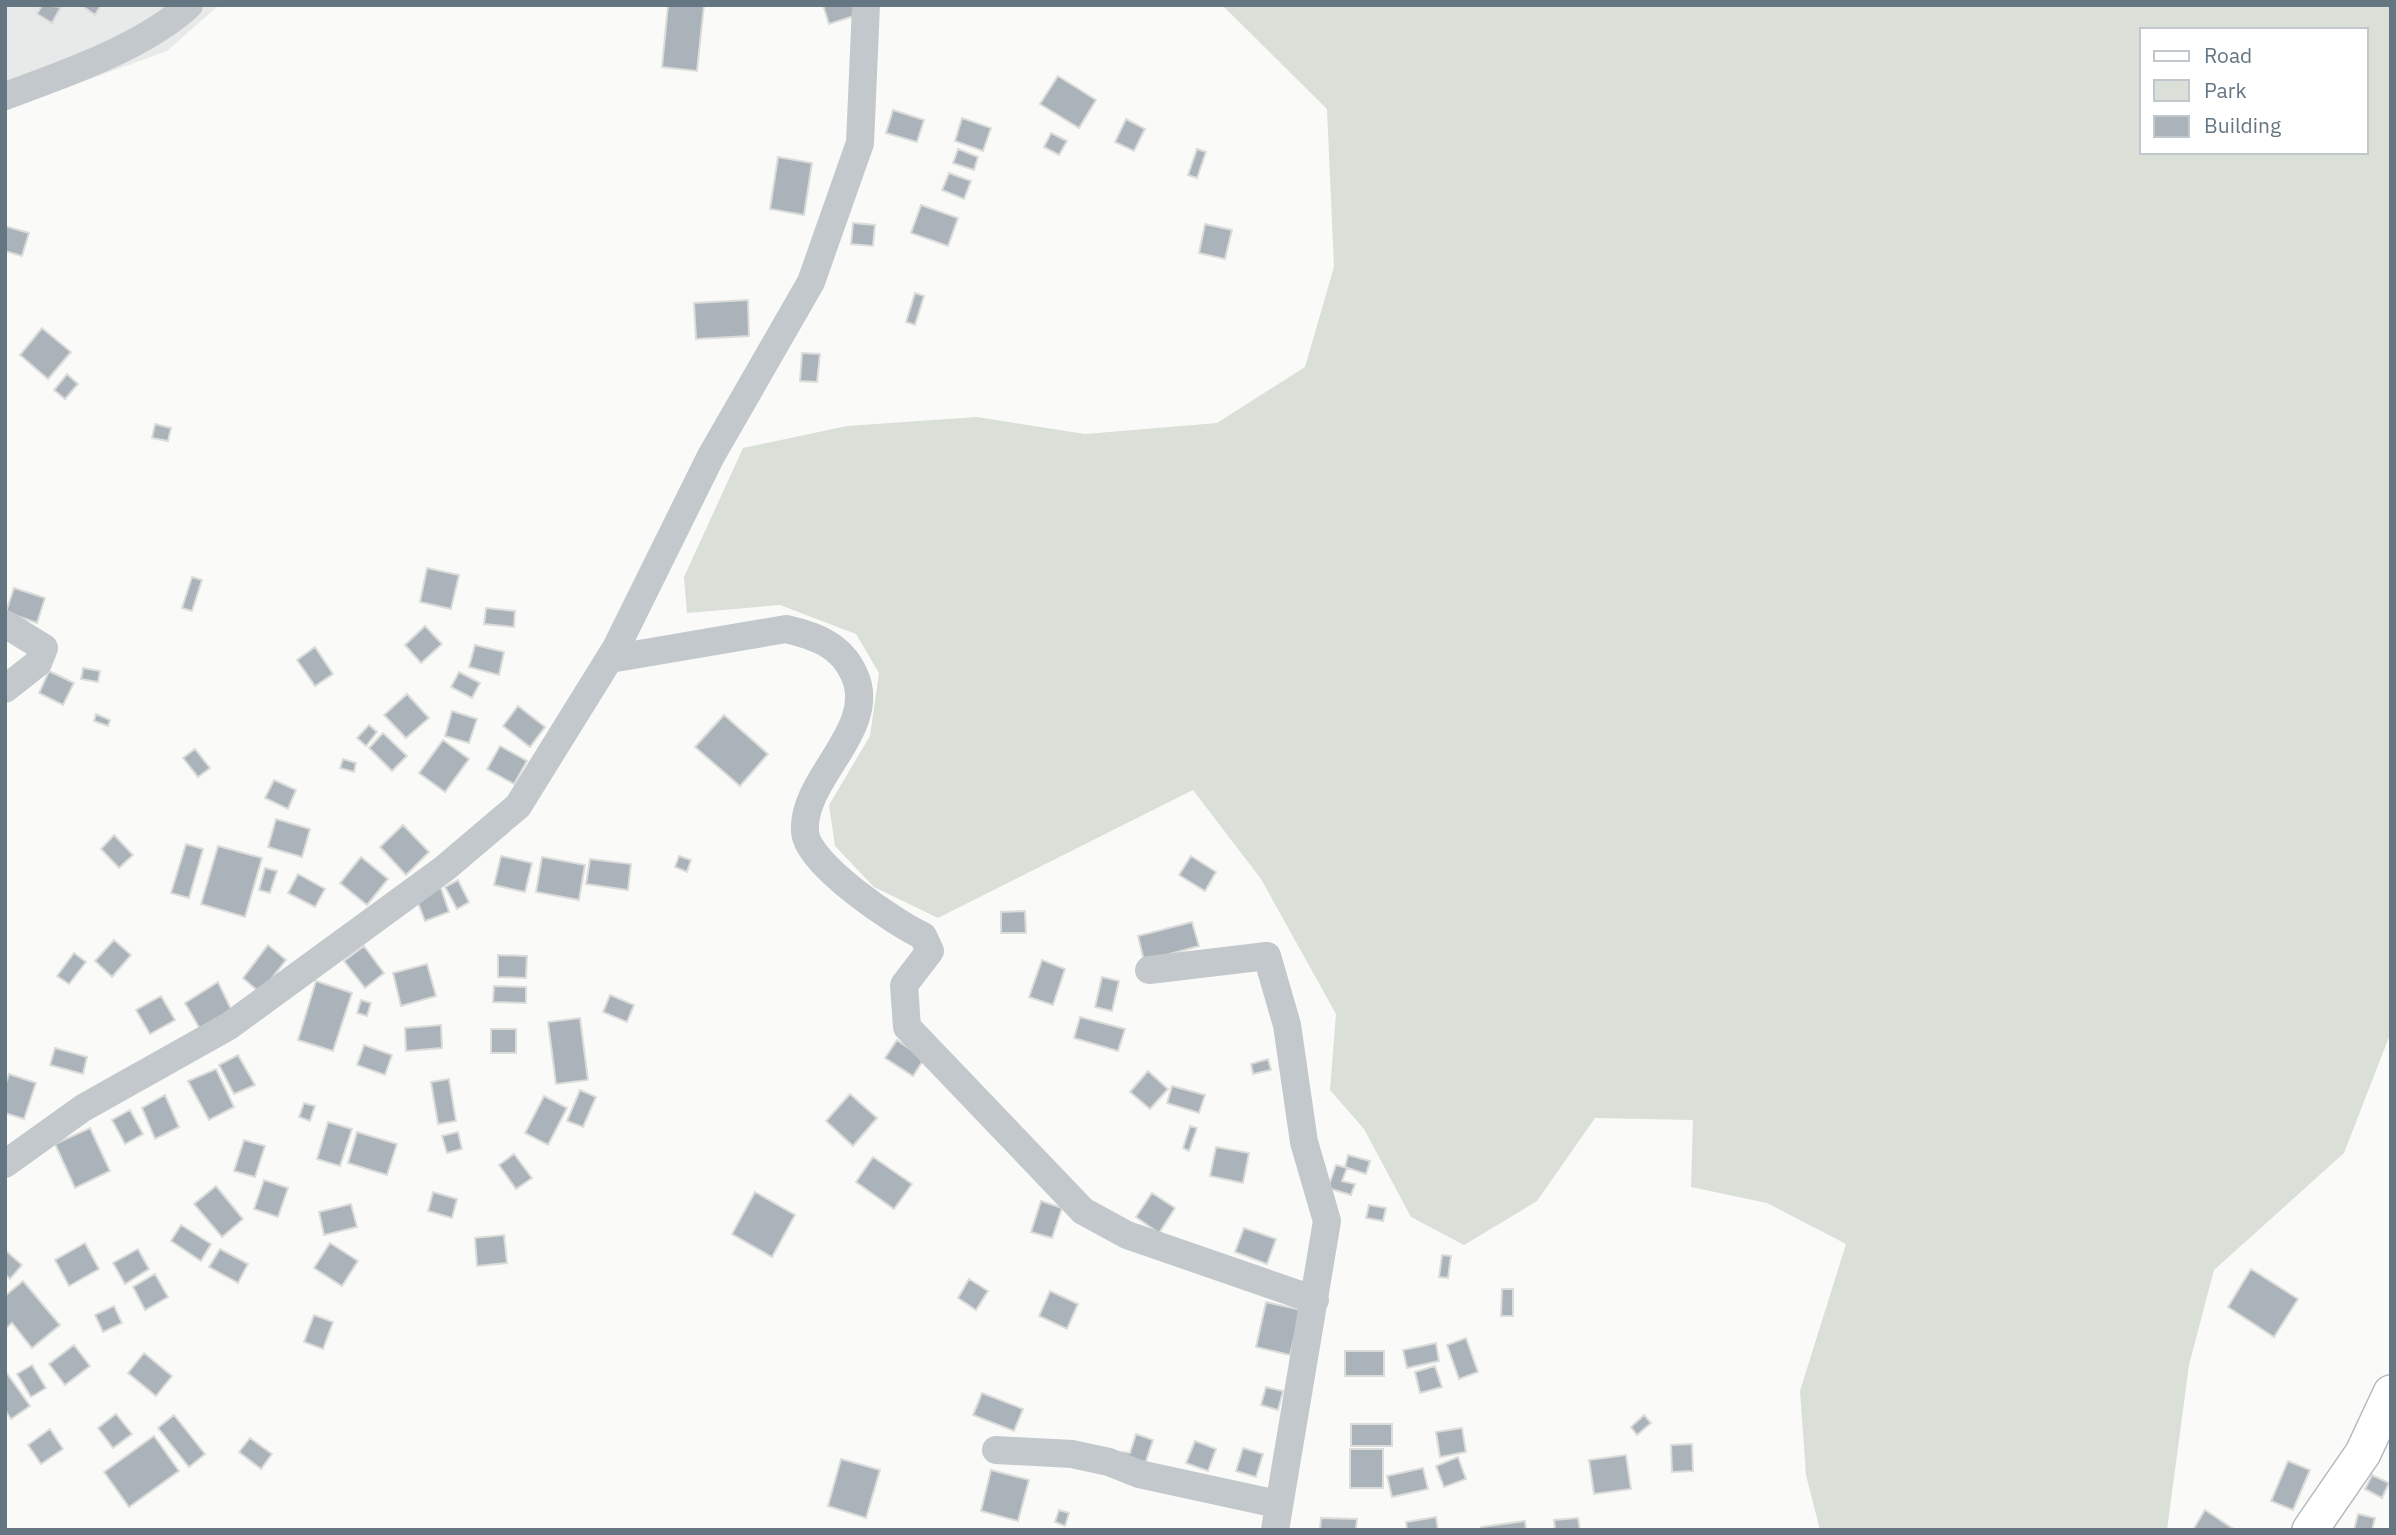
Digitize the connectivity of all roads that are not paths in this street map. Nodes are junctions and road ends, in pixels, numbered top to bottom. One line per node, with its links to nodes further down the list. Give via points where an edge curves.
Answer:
1 (188, 5): 3 (street, via 170,22 71,71)
2 (866, 5): 5 (street, via 860,143 811,282 711,456)
3 (5, 96)
4 (5, 624): 6 (street, via 44,648 38,663)
5 (610, 659): 8 (street, via 518,806 445,868 229,1026 83,1108); 9 (street, via 786,629 815,636 846,657 861,688 857,717 811,803 805,833 819,862 903,927 923,936 930,951 904,985 907,1027 1083,1211 1128,1235)
6 (5, 688)
7 (1149, 970): 9 (street, via 1267,956 1287,1025 1304,1142 1326,1221)
8 (5, 1164)
9 (1315, 1300): 12 (street)
10 (2391, 1393): 13 (main road, via 2363,1453)
11 (996, 1450): 12 (street, via 1072,1454 1109,1462)
12 (1276, 1517)
13 (2310, 1530)

